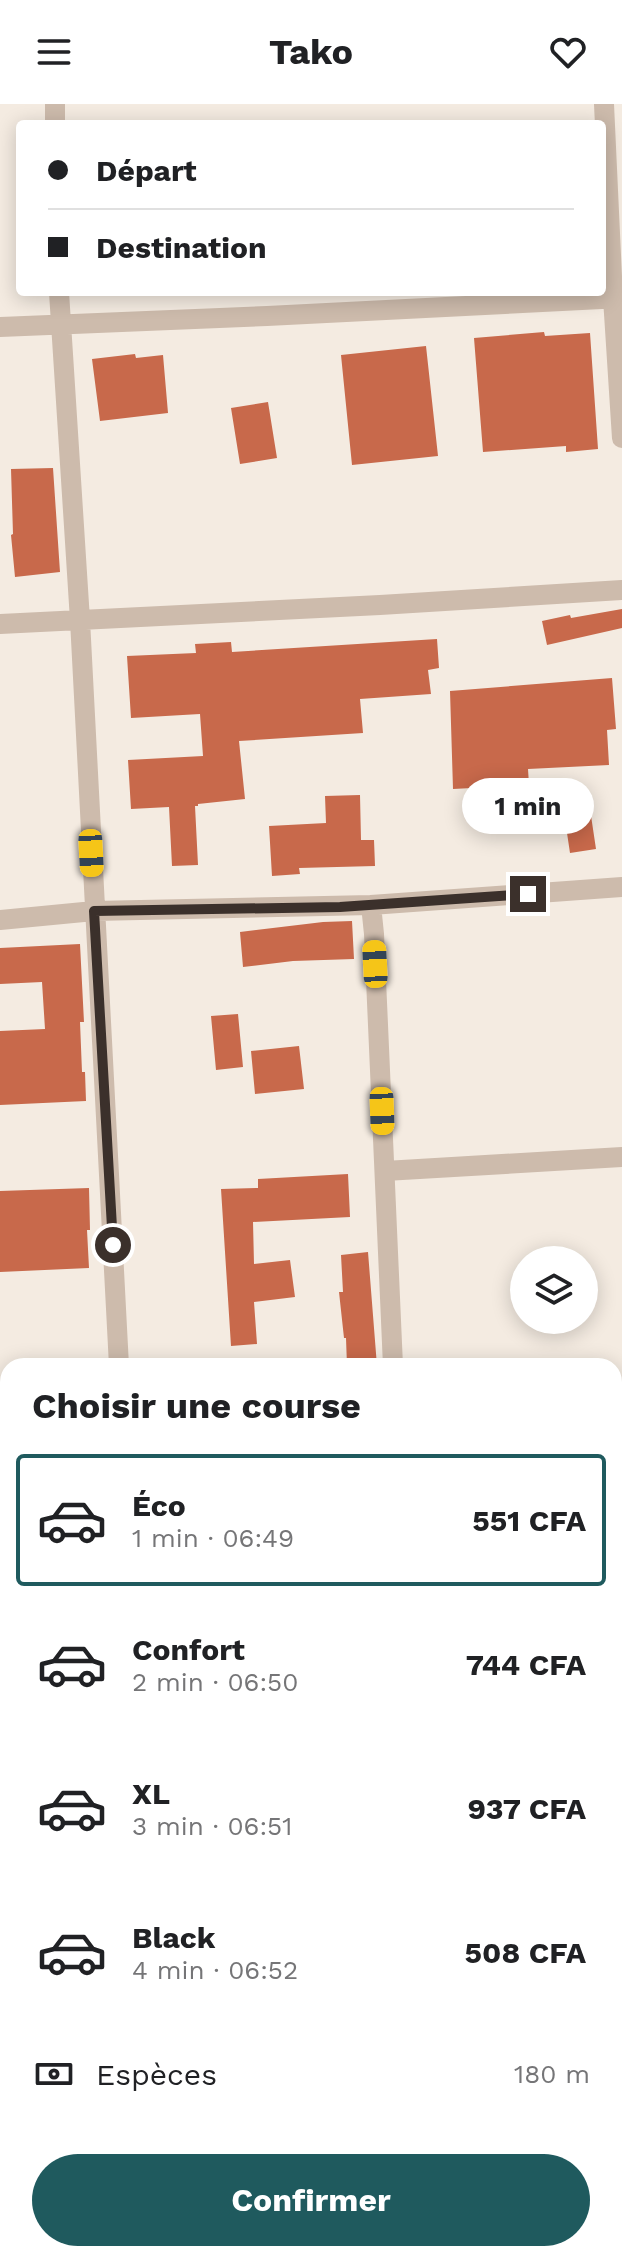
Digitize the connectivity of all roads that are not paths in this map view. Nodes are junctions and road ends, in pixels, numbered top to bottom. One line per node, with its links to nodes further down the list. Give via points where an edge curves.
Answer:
1 (606, 132): 3 (street)
2 (59, 296): 4 (street)
3 (618, 298): 4 (street); 6 (street)
4 (60, 324): 5 (street); 8 (street)
5 (0, 327)
6 (622, 438)
7 (622, 590): 8 (street)
8 (80, 620): 9 (street); 12 (street)
9 (0, 624)
10 (622, 887): 11 (street)
11 (371, 905): 12 (street); 15 (street)
12 (94, 911): 13 (street); 16 (street)
13 (0, 920)
14 (622, 1157): 15 (street)
15 (385, 1171): 17 (street)
16 (119, 1358)
17 (393, 1358)

